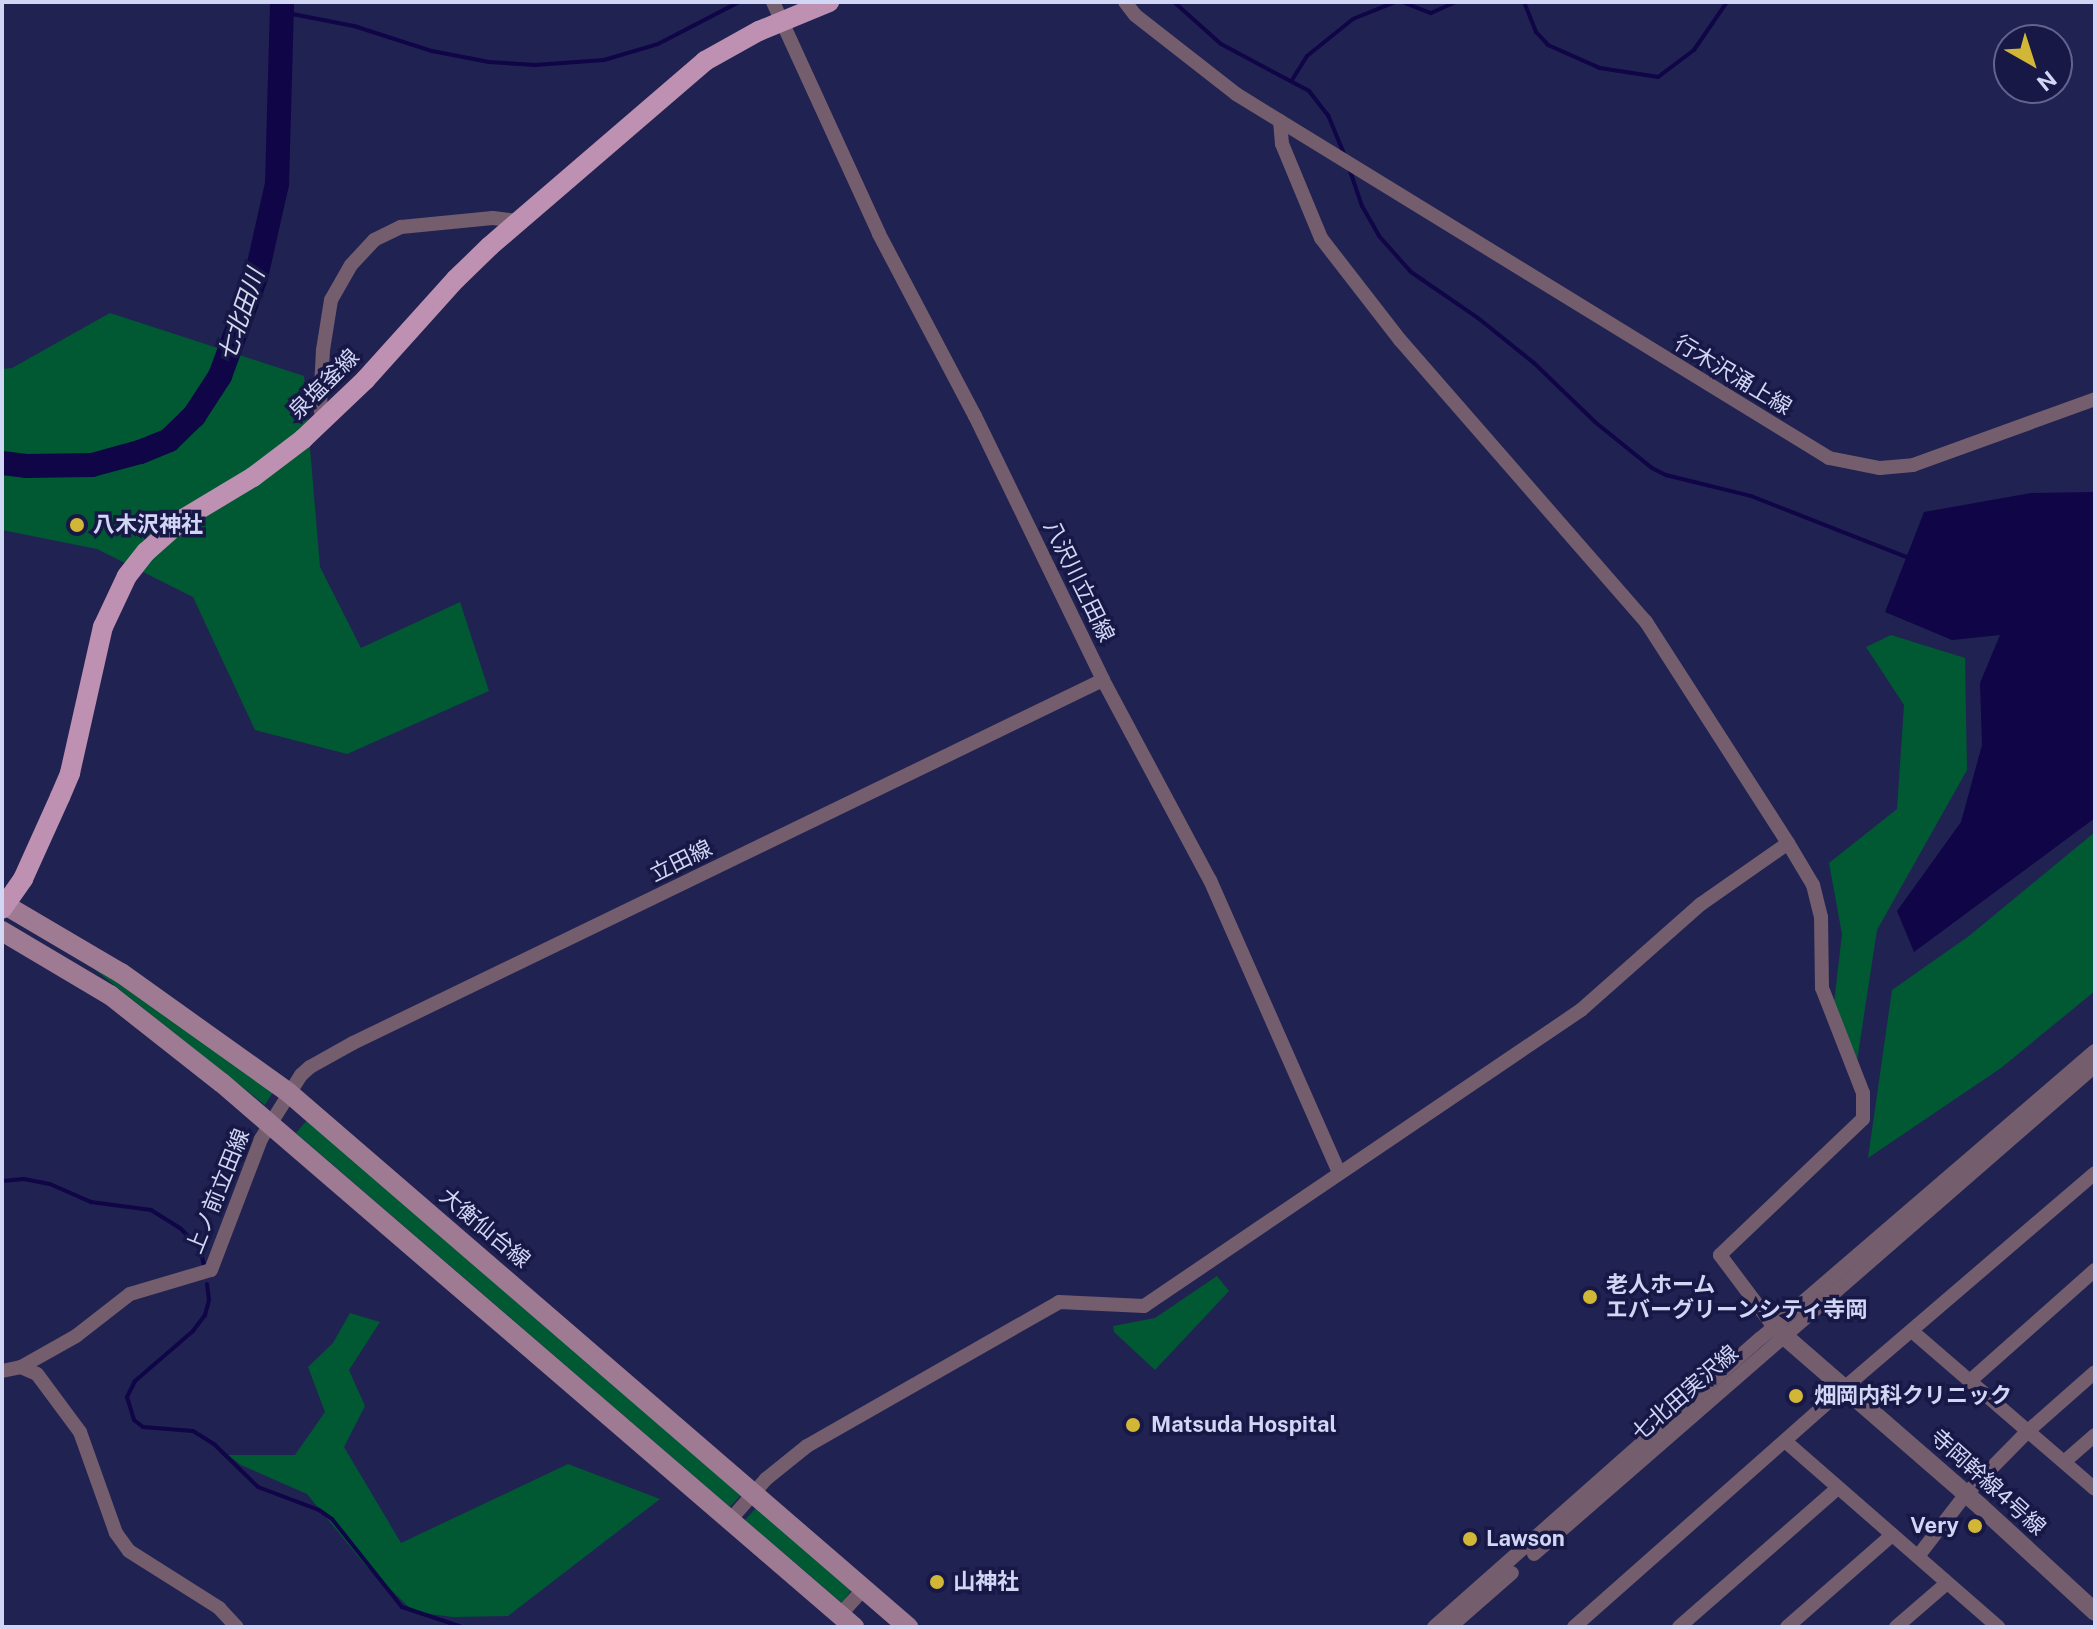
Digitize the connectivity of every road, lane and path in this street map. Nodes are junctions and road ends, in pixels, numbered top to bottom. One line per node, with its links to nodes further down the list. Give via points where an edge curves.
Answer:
1 (829, 2): 3 (main road, 泉塩釜線)
2 (1125, 2): 4 (street, 行木沢涌上線, via 1236,94)
3 (777, 10): 5 (main road, 泉塩釜線, via 705,61); 8 (street, 八沢川立田線, via 879,234 975,416)
4 (1280, 121): 6 (street, 行木沢涌上線, via 1829,458 1880,468 1913,465); 9 (street, via 1282,144 1321,238 1400,340 1646,622)
5 (518, 221): 7 (main road, 泉塩釜線); 7 (street, via 493,218 401,227 374,240 351,265 331,300 323,350)
6 (2095, 399)
7 (323, 421): 10 (main road, 泉塩釜線, via 253,477 183,519 127,576 95,655 70,773 34,856)
8 (1103, 680): 14 (street, 立田線, via 353,1043 310,1067); 16 (street, 八沢川立田線, via 1210,880)
9 (1788, 843): 16 (street, via 1701,904 1581,1010); 19 (street, via 1813,885 1821,917 1822,988 1863,1093 1863,1119 1720,1255)
10 (3, 906): 14 (main road, 大衡仙台線, via 121,973)
11 (2, 931): 15 (main road, via 110,995)
12 (2095, 1051): 19 (street)
13 (2095, 1066): 19 (street, 七北田実沢線)
14 (289, 1093): 15 (street, 上ノ前立田線); 32 (main road, 大衡仙台線)
15 (269, 1123): 21 (street, 上ノ前立田線, via 211,1270 130,1294 76,1336); 34 (main road)
16 (1339, 1173): 32 (street, via 1144,1306 1059,1302 820,1438)
17 (2095, 1173): 20 (street)
18 (2095, 1270): 24 (street)
19 (1779, 1332): 25 (street, 寺岡幹線4号線); 44 (street); 45 (street, 七北田実沢線)
20 (1913, 1332): 24 (street); 25 (street)
21 (21, 1367): 22 (street, 上ノ前立田線); 42 (street, via 37,1374 80,1432 116,1533 129,1551 219,1608)
22 (2, 1371)
23 (2095, 1372): 26 (street)
24 (1971, 1380): 26 (street)
25 (1843, 1389): 28 (street); 33 (street, 寺岡幹線4号線)
26 (2028, 1431): 29 (street); 33 (street)
27 (2095, 1435): 29 (street)
28 (1785, 1441): 30 (street); 41 (street)
29 (2064, 1462): 31 (street)
30 (1838, 1488): 35 (street); 47 (street)
31 (2095, 1489)
32 (754, 1492): 34 (street); 38 (main road, 大衡仙台線)
33 (1966, 1494): 36 (street); 39 (street, 寺岡幹線4号線)
34 (731, 1519): 40 (main road)
35 (1892, 1535): 36 (street); 48 (street)
36 (1919, 1555): 37 (street)
37 (1947, 1583): 49 (street); 50 (street)
38 (864, 1588): 40 (street); 43 (main road, 大衡仙台線)
39 (2095, 1612)
40 (847, 1621)
41 (1592, 1621): 46 (street)
42 (237, 1627)
43 (908, 1627)
44 (1434, 1627)
45 (1450, 1627)
46 (1574, 1627)
47 (1679, 1627)
48 (1787, 1627)
49 (1896, 1627)
50 (1997, 1627)

